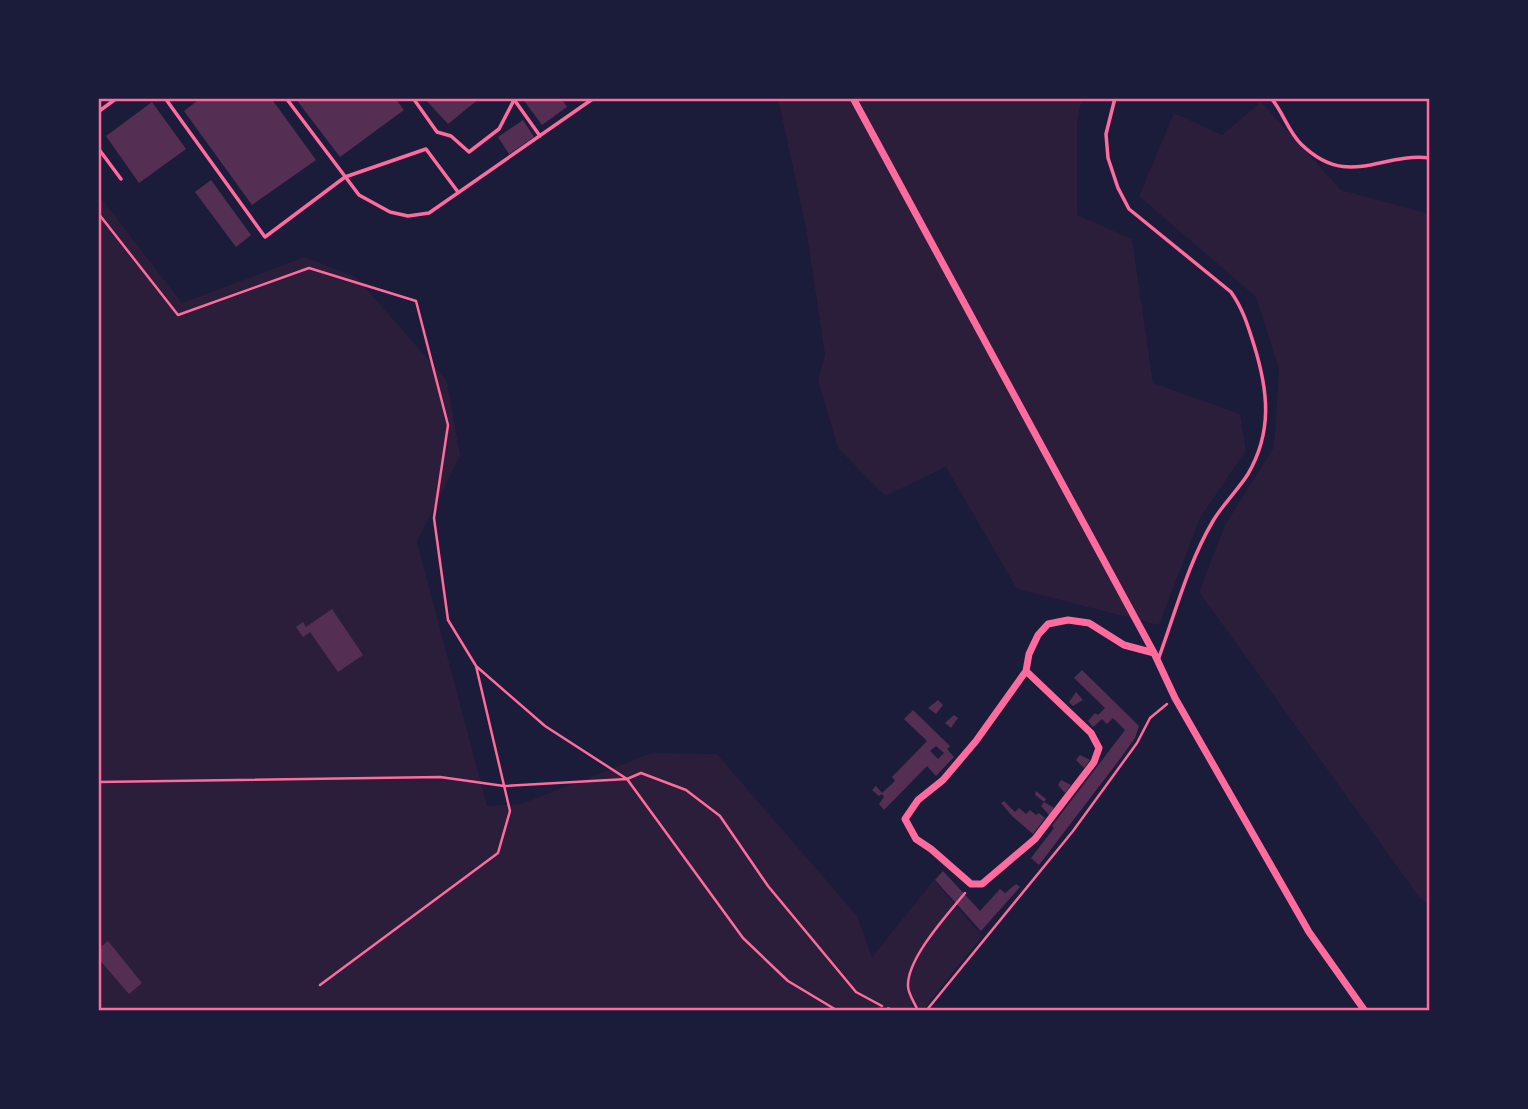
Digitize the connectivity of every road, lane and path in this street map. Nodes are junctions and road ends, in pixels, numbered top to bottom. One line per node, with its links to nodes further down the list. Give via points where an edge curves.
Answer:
1 (117, 98): 10 (lane)
2 (286, 98): 14 (lane)
3 (413, 98): 9 (lane, via 437,132 451,136 469,152 499,129)
4 (594, 98): 11 (lane)
5 (853, 98): 18 (street)
6 (1115, 98): 19 (lane, via 1106,134 1118,188 1129,209 1231,292 1242,307 1264,377 1267,411 1261,448 1248,474 1213,520)
7 (1271, 98): 13 (lane, via 1298,141 1334,165 1363,168 1416,156)
8 (167, 99): 14 (lane, via 264,237)
9 (514, 99): 11 (lane)
10 (98, 111)
11 (540, 136): 16 (lane)
12 (98, 148): 15 (lane)
13 (1430, 158)
14 (345, 177): 16 (lane, via 359,195 408,216 429,213); 16 (lane, via 426,149)
15 (121, 178)
16 (458, 192)
17 (98, 213): 20 (path, via 178,315 309,268 416,301 448,425 434,518 448,620)
18 (1154, 653): 19 (street); 21 (street, via 1124,645 1089,623 1068,620 1048,624 1038,635)
19 (1158, 661): 22 (street)
20 (476, 666): 23 (path, via 545,726); 25 (path)
21 (1026, 671): 26 (street, via 976,741 905,819 916,839); 26 (street, via 1091,733 1099,748 1094,762 1035,839 982,884)
22 (1175, 698): 31 (path, via 1150,718 1073,831); 32 (street, via 1308,932)
23 (627, 779): 25 (path); 28 (path, via 641,773 686,790 720,816 768,886 856,992); 28 (path, via 743,938 789,981 838,1011)
24 (98, 782): 25 (path, via 440,777)
25 (504, 786): 27 (path, via 510,811 498,853)
26 (971, 884): 30 (path, via 909,974 908,988)
27 (320, 985)
28 (888, 1009): 29 (lane)
29 (894, 1011)
30 (918, 1011)
31 (926, 1011)
32 (1365, 1011)

